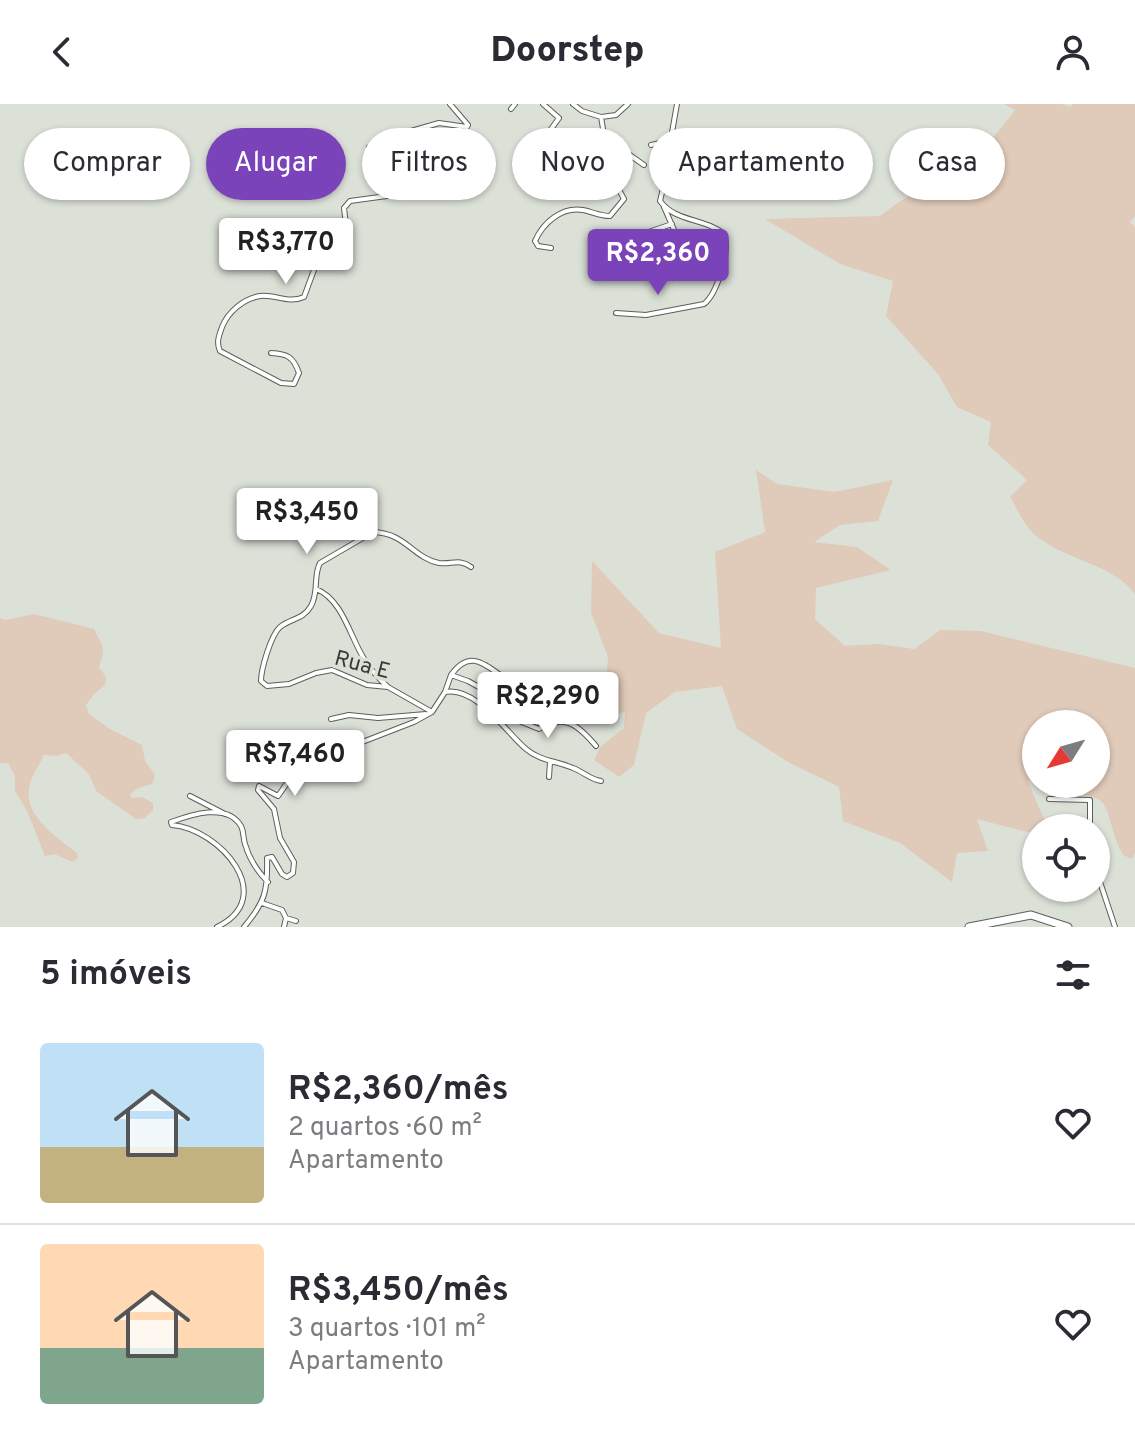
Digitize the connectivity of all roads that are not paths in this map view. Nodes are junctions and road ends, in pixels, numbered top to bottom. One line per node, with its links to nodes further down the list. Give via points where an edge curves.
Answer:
1 (450, 104): 22 (street, via 467,127 439,123 369,147 426,187 350,201 344,208 347,233 321,251 304,297 260,296 227,315 217,344 221,353 281,383 294,384 299,373 292,358)
2 (515, 104): 7 (street)
3 (543, 104): 9 (street, via 559,118)
4 (573, 104): 8 (street)
5 (628, 104): 8 (street, via 616,115)
6 (677, 104): 11 (street)
7 (511, 109)
8 (601, 117): 10 (street)
9 (552, 128)
10 (603, 128)
11 (672, 128)
12 (633, 157): 13 (street)
13 (644, 165)
14 (623, 200): 19 (street, via 610,216 577,209 554,218 535,241)
15 (661, 200): 16 (street)
16 (664, 207): 17 (street); 21 (street, via 726,237 710,300 646,315)
17 (672, 224): 18 (street); 20 (street, via 675,232 665,268)
18 (632, 236)
19 (551, 248)
20 (650, 274)
21 (616, 313)
22 (271, 353)
23 (471, 567): 24 (street, via 435,562 397,537 373,532 320,563)
24 (316, 589): 27 (street, via 334,604 362,657); 27 (street, Rua E, via 307,613 276,632 263,665 263,683 282,686 327,670)
25 (451, 675): 26 (street, via 461,664 477,661 509,681 542,690); 28 (street); 29 (street)
26 (561, 682)
27 (388, 687): 30 (street, Rua E)
28 (445, 692): 30 (street); 32 (street, via 463,695)
29 (497, 697)
30 (430, 713): 31 (street); 41 (street, via 308,763 278,796 259,786 274,809 282,843 294,863 287,877 268,857)
31 (331, 719)
32 (501, 720): 33 (street, via 509,717 539,729 553,721 569,723); 34 (street, via 526,749)
33 (596, 746)
34 (550, 762): 35 (street); 36 (street)
35 (549, 777)
36 (601, 781)
37 (190, 796): 40 (street)
38 (1049, 799): 39 (street, via 1090,800)
39 (1090, 814)
40 (227, 816): 41 (street, via 240,826 247,849); 47 (street, via 197,813 170,823 196,830 235,864 244,900 235,915)
41 (268, 882): 43 (street)
42 (1107, 902): 51 (street)
43 (262, 903): 44 (street, via 279,907); 46 (street)
44 (286, 918): 45 (street); 48 (street)
45 (296, 921)
46 (245, 925)
47 (217, 927)
48 (284, 927)
49 (969, 927): 50 (main road, via 1031,915)
50 (1068, 927)
51 (1115, 927)

